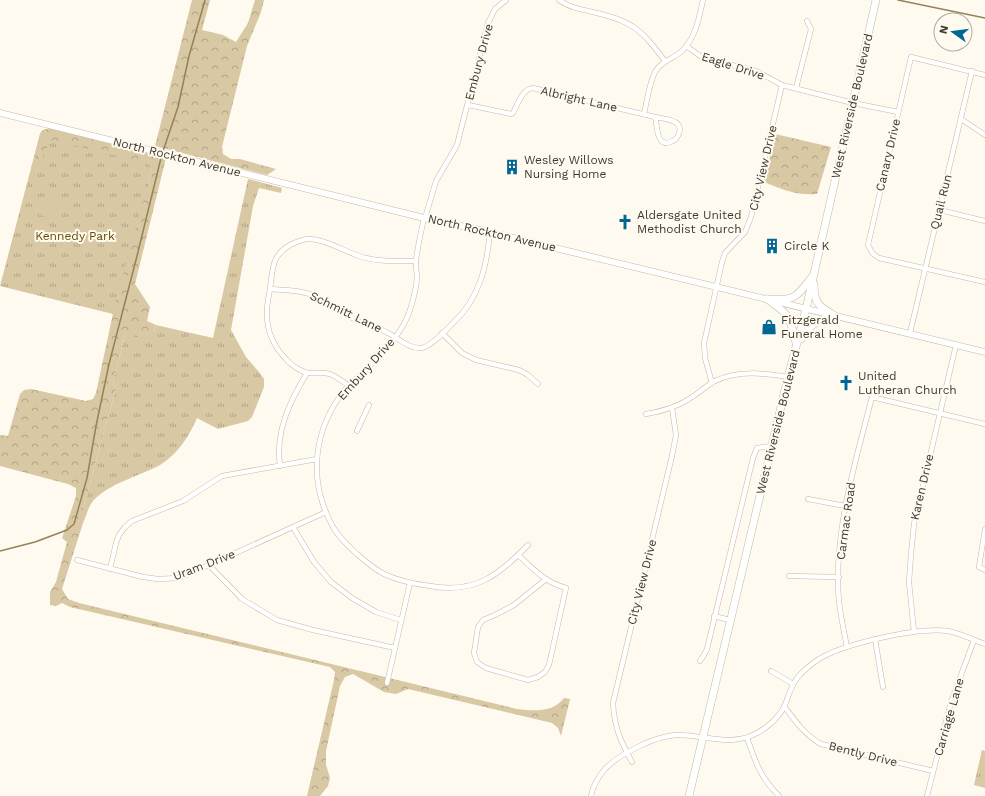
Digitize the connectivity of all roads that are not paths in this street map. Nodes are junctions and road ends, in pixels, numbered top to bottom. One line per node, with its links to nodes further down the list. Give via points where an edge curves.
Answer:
1 (506, 0): 13 (street, Embury Drive, via 496,9 488,23)
2 (559, 0): 7 (street, via 571,7 631,24 644,35)
3 (703, 0): 6 (street, via 696,29)
4 (876, 0): 12 (main road, West Riverside Boulevard)
5 (808, 21): 11 (street, via 811,29)
6 (686, 46): 7 (street); 10 (street, Eagle Drive, via 703,58 756,71)
7 (665, 62): 16 (street, via 653,78)
8 (972, 71): 9 (street); 14 (street, Canary Drive, via 911,57); 18 (street, Quail Run)
9 (985, 75)
10 (782, 85): 11 (street, Eagle Drive); 28 (street, City View Drive, via 751,217 745,232 725,253)
11 (796, 88): 12 (street, Eagle Drive)
12 (853, 103): 14 (street, Eagle Drive); 26 (main road, West Riverside Boulevard)
13 (468, 105): 16 (street, Albright Lane, via 511,114 524,93 533,88); 21 (street, Embury Drive, via 457,145 436,181)
14 (898, 112): 25 (street, Canary Drive, via 868,241 869,247 877,257)
15 (0, 113): 21 (street, North Rockton Avenue)
16 (644, 114): 17 (street, Albright Lane)
17 (655, 117): 17 (street, Albright Lane, via 676,122 680,131 676,139 669,142 661,140 656,130)
18 (961, 119): 19 (street); 20 (street, Quail Run)
19 (985, 135)
20 (940, 210): 22 (street); 25 (street, Quail Run)
21 (425, 218): 23 (street, North Rockton Avenue); 24 (street, Embury Drive)
22 (985, 220)
23 (490, 232): 28 (street, North Rockton Avenue); 33 (street, via 488,255 476,294 463,313)
24 (416, 261): 29 (street, via 378,260 318,240 301,240 280,252 274,261); 35 (street, Embury Drive, via 417,276 409,314)
25 (925, 269): 27 (street); 34 (street, Quail Run)
26 (814, 275): 30 (main road, via 793,297 783,300); 31 (main road, West Riverside Boulevard); 32 (main road, via 814,291 818,304)
27 (985, 282)
28 (717, 286): 30 (street, North Rockton Avenue); 41 (street, City View Drive, via 704,343)
29 (270, 289): 35 (street, Schmitt Lane, via 315,296); 39 (street, via 266,310 273,344 286,360)
30 (767, 299): 31 (street, North Rockton Avenue); 37 (main road, via 788,316 793,326)
31 (806, 310): 32 (street, North Rockton Avenue); 37 (main road, West Riverside Boulevard)
32 (837, 317): 34 (street, North Rockton Avenue); 37 (main road, via 818,320 812,324)
33 (442, 333): 35 (street, Schmitt Lane, via 430,345 421,348); 42 (street, via 462,353 476,360 519,370)
34 (910, 333): 36 (street, North Rockton Avenue)
35 (395, 338): 43 (street, Embury Drive, via 381,355)
36 (956, 345): 38 (street, North Rockton Avenue); 47 (street, Karen Drive)
37 (796, 346): 40 (main road, West Riverside Boulevard)
38 (985, 352)
39 (308, 373): 43 (street, via 328,374); 52 (street, via 288,409 284,422 278,454)
40 (788, 377): 41 (street, via 747,373 722,378); 50 (main road, West Riverside Boulevard)
41 (712, 383): 45 (street)
42 (538, 384)
43 (348, 385): 51 (street, Embury Drive, via 326,419)
44 (369, 405): 49 (street)
45 (672, 408): 46 (street); 85 (street, City View Drive, via 676,435 672,456 613,703 619,738)
46 (646, 414)
47 (939, 414): 48 (street); 54 (street, Carmac Road, via 872,397); 71 (street, Karen Drive, via 912,540 910,588)
48 (985, 424)
49 (357, 431)
50 (772, 446): 68 (street, via 759,447 755,450); 70 (main road, West Riverside Boulevard)
51 (317, 459): 52 (street); 55 (street, Embury Drive, via 318,486)
52 (280, 466): 62 (street, via 222,476 183,501 132,521 119,535)
53 (808, 499): 54 (street)
54 (845, 506): 65 (street, Carmac Road)
55 (326, 512): 56 (street, Uram Drive); 67 (street, Embury Drive, via 333,528 364,560 383,573)
56 (293, 527): 61 (street, Uram Drive); 69 (street, via 314,562 331,582 376,612)
57 (985, 529): 63 (street, via 979,567)
58 (528, 545): 59 (street, Embury Drive)
59 (518, 555): 66 (street); 67 (street, Embury Drive, via 496,574 467,587 449,588)
60 (77, 560): 62 (street, Uram Drive)
61 (209, 565): 62 (street, Uram Drive, via 179,578 163,579); 76 (street, via 242,599 277,620)
62 (110, 569)
63 (985, 570)
64 (789, 576): 65 (street)
65 (839, 577): 75 (street, Carmac Road, via 841,619)
66 (545, 580): 66 (street, via 514,605 483,620 478,627 474,653 477,662 486,668 528,680 545,672 549,665 566,588)
67 (410, 583): 69 (street)
68 (714, 616): 70 (street); 77 (street, via 707,649)
69 (401, 620): 76 (street)
70 (730, 620): 83 (main road, West Riverside Boulevard)
71 (914, 632): 72 (street); 73 (street, via 948,631)
72 (875, 639): 75 (street); 81 (street)
73 (974, 640): 74 (street); 87 (street, Carriage Lane, via 951,702)
74 (985, 644)
75 (847, 647): 80 (street, via 817,660 806,668)
76 (395, 648): 79 (street)
77 (700, 660)
78 (771, 671): 80 (street)
79 (387, 683)
80 (793, 684): 82 (street)
81 (883, 687)
82 (784, 706): 84 (street, via 779,715 763,730); 87 (street, Bently Drive, via 801,729 821,744)
83 (702, 737): 84 (street, via 729,740); 85 (street, via 665,736 654,739); 89 (main road, West Riverside Boulevard)
84 (747, 738): 90 (street, via 764,780)
85 (628, 754): 86 (street, City View Drive); 88 (street, via 604,770 594,785)
86 (632, 762)
87 (933, 771): 91 (street, Carriage Lane)
88 (591, 796)
89 (689, 796)
90 (779, 796)
91 (927, 796)

